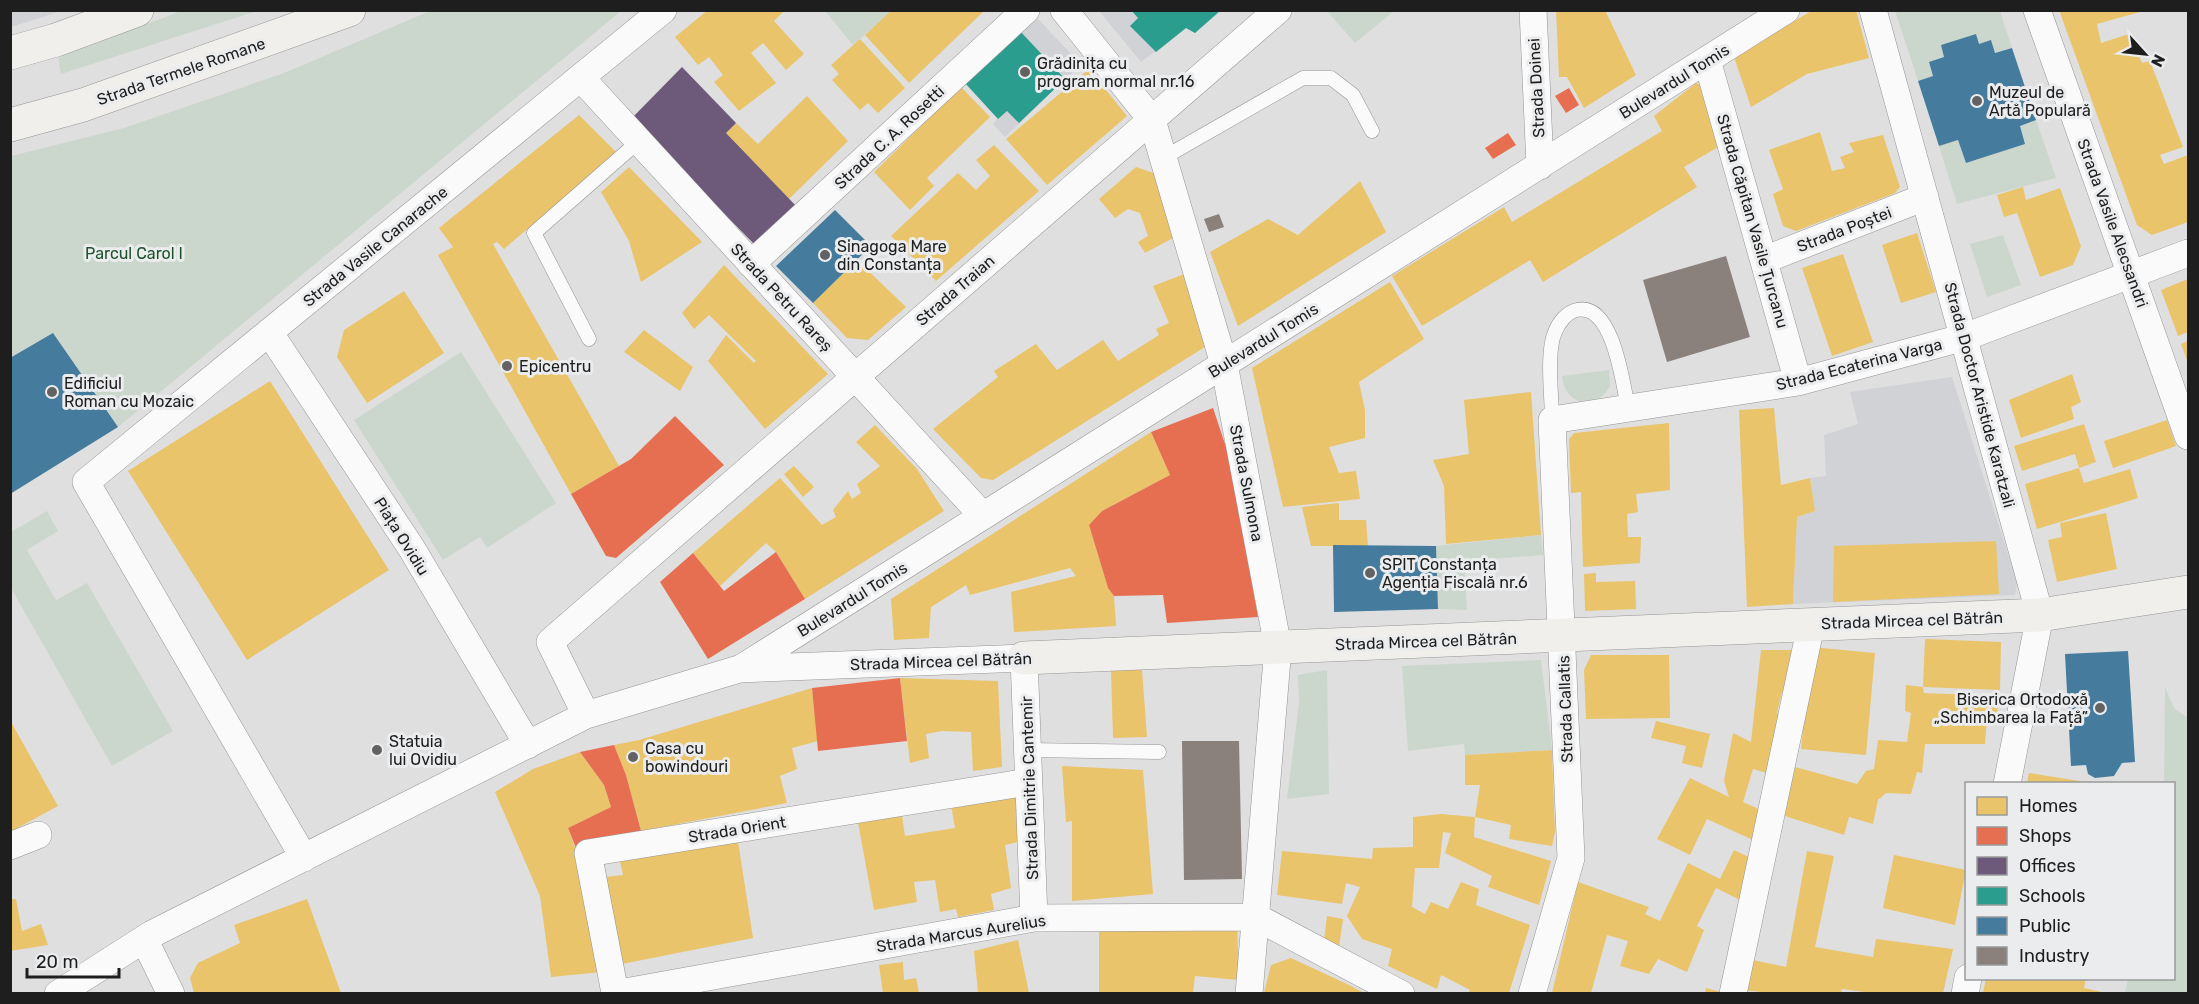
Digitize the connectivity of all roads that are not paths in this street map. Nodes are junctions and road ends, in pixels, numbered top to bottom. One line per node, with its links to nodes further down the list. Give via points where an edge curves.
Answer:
1 (137, 10): 11 (street)
2 (349, 10): 15 (street, Strada Termele Romane, via 84,105)
3 (663, 10): 13 (street, Strada Vasile Canarache)
4 (1026, 10): 23 (street, Strada C. A. Rosetti)
5 (1064, 10): 14 (street, Strada Sulmona)
6 (1278, 10): 14 (street, Strada Traian)
7 (1533, 10): 19 (street, Strada Doinei)
8 (1786, 10): 12 (street, Bulevardul Tomis)
9 (1873, 10): 20 (street, Strada Doctor Aristide Karatzali)
10 (2037, 10): 24 (street, Strada Vasile Alecsandri)
11 (10, 53)
12 (1707, 60): 19 (street, Bulevardul Tomis); 22 (street, Strada Căpitan Vasile Țurcanu)
13 (581, 78): 17 (street, Strada Petru Rareș); 25 (street, Strada Vasile Canarache)
14 (1152, 120): 18 (street, Strada Sulmona); 29 (street, Strada Traian)
15 (10, 125)
16 (1372, 131): 18 (lane, via 1353,94 1331,78 1303,78)
17 (639, 141): 23 (street, Strada Petru Rareș); 27 (lane, via 534,233)
18 (1163, 158): 28 (street, Strada Sulmona)
19 (1540, 166): 28 (street, Bulevardul Tomis)
20 (1925, 197): 22 (street, Strada Poștei); 26 (street, Strada Doctor Aristide Karatzali)
21 (2188, 253): 24 (street, Strada Ecaterina Varga)
22 (1764, 260): 30 (street, Strada Căpitan Vasile Țurcanu)
23 (751, 264): 29 (street, Strada Petru Rareș)
24 (2131, 274): 26 (street, Strada Ecaterina Varga); 33 (street, Strada Vasile Alecsandri)
25 (269, 332): 43 (street, Piața Ovidiu, via 412,549); 50 (street, Strada Vasile Canarache, via 86,482)
26 (1965, 337): 30 (street, Strada Ecaterina Varga); 36 (street, Strada Doctor Aristide Karatzali)
27 (589, 339)
28 (1224, 364): 34 (street, Bulevardul Tomis); 39 (street, Strada Sulmona)
29 (855, 377): 34 (street, Strada Petru Rareș); 42 (street, Strada Traian, via 550,642)
30 (1798, 382): 31 (street, Strada Ecaterina Varga)
31 (1629, 408): 32 (street, Strada Ecaterina Varga); 32 (lane, via 1605,323 1593,311 1578,309 1565,315 1554,333)
32 (1552, 420): 38 (street, Strada Callatis)
33 (2188, 436)
34 (983, 516): 41 (street, Bulevardul Tomis)
35 (2188, 592): 36 (street, Strada Mircea cel Bătrân)
36 (2040, 615): 37 (street, Strada Mircea cel Bătrân); 47 (street, Strada Doctor Aristide Karatzali)
37 (1811, 625): 38 (street, Strada Mircea cel Bătrân); 60 (street)
38 (1562, 635): 39 (street, Strada Mircea cel Bătrân); 59 (street, Strada Callatis, via 1571,858)
39 (1278, 647): 40 (street, Strada Mircea cel Bătrân); 51 (street, Strada Sulmona)
40 (1024, 658): 41 (street, Strada Mircea cel Bătrân); 44 (street, Strada Dimitrie Cantemir)
41 (740, 669): 42 (street, Strada Mircea cel Bătrân)
42 (586, 715): 43 (street, Strada Mircea cel Bătrân)
43 (528, 745): 50 (street, Strada Mircea cel Bătrân)
44 (1027, 750): 45 (lane); 46 (street, Strada Dimitrie Cantemir)
45 (1159, 752)
46 (1028, 782): 52 (street, Strada Dimitrie Cantemir); 56 (street, Strada Orient, via 588,853)
47 (2007, 782)
48 (38, 835): 49 (street)
49 (10, 846)
50 (304, 858): 53 (street, Strada Mircea cel Bătrân)
51 (1256, 917): 52 (street, Strada Marcus Aurelius); 57 (street, Strada Sulmona); 58 (street, Strada Marcus Aurelius)
52 (1034, 918): 56 (street, Strada Marcus Aurelius)
53 (148, 937): 54 (street, Strada Mircea cel Bătrân); 55 (street)
54 (58, 993)
55 (171, 993)
56 (615, 993)
57 (1249, 993)
58 (1401, 993)
59 (1532, 993)
60 (1733, 993)

